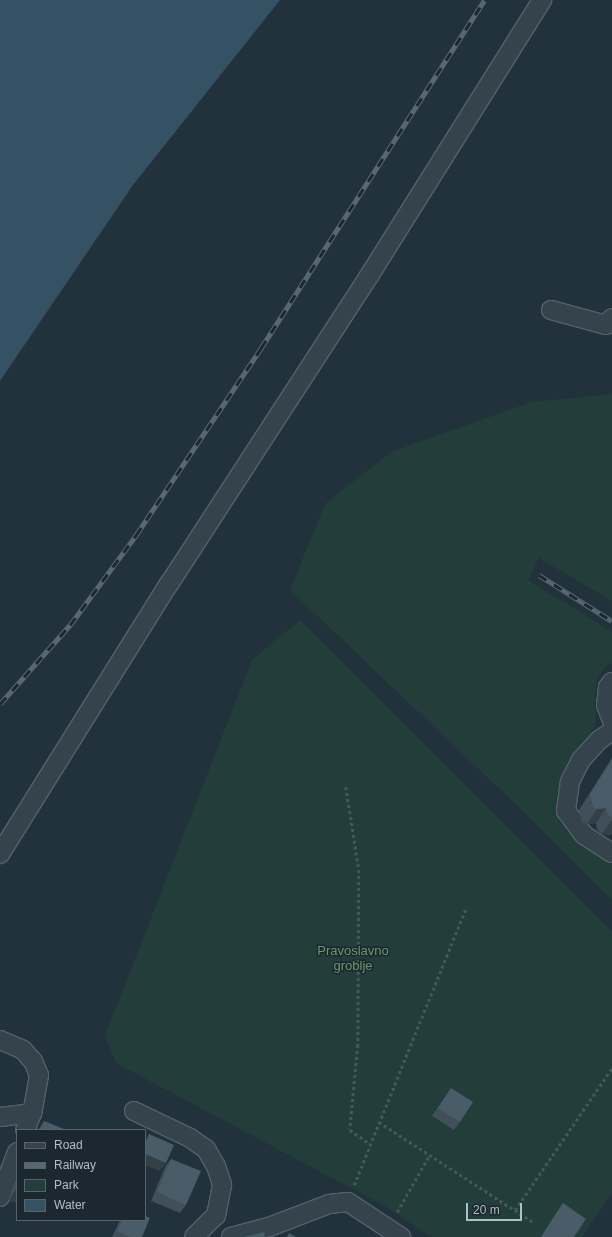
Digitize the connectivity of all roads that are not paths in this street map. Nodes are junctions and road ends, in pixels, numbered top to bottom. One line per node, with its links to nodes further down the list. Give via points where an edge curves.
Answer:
1 (542, 0): 8 (street)
2 (551, 310): 3 (street, via 606,325)
3 (612, 318)
4 (612, 682): 5 (street, via 608,687 606,705)
5 (612, 721)
6 (612, 731): 7 (street, via 599,740 581,760 570,782 566,811 584,835)
7 (612, 853)
8 (0, 854)
9 (0, 1040): 11 (street, via 23,1050 33,1061 39,1075)
10 (134, 1112): 17 (street, via 206,1148 216,1166 222,1185 216,1215)
11 (32, 1113): 12 (street); 13 (street)
12 (0, 1117)
13 (26, 1129)
14 (16, 1155): 15 (street)
15 (0, 1197)
16 (394, 1233): 18 (street, via 348,1202 329,1204 269,1227)
17 (194, 1237)
18 (231, 1237)

